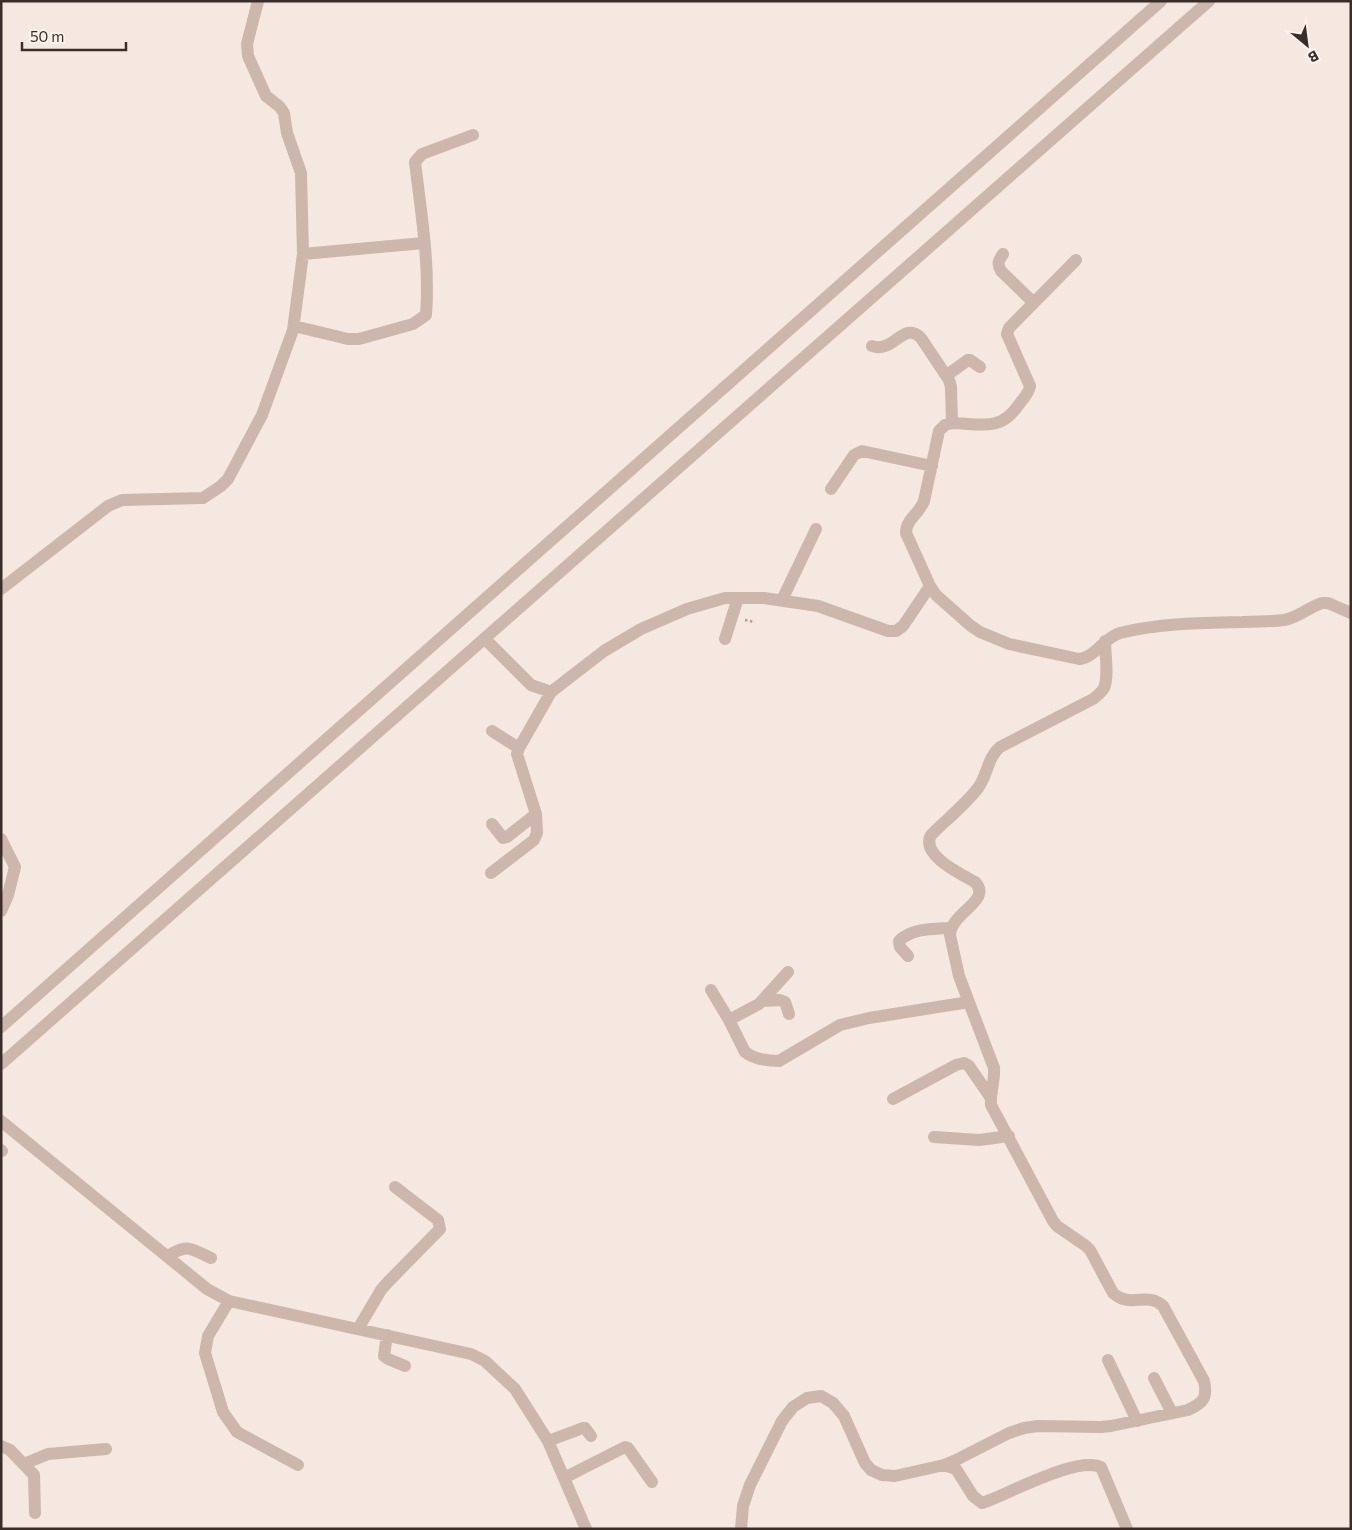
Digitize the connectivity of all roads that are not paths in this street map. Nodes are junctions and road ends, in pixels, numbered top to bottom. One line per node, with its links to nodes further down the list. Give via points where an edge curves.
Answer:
1 (258, 1): 6 (street, via 247,44 248,56 266,96 284,113 287,133 301,173)
2 (1161, 1): 42 (street)
3 (1209, 1): 23 (street)
4 (473, 135): 5 (street, via 422,154 415,162)
5 (424, 243): 6 (street); 10 (street, via 428,291 426,315 413,324 359,339)
6 (303, 254): 10 (street)
7 (1003, 254): 9 (street, via 998,261 1001,271)
8 (1076, 260): 9 (street)
9 (1034, 303): 14 (street, via 1007,334 1028,381 1029,391 1013,414 1001,422)
10 (294, 326): 19 (street, via 262,415 228,479 221,486 203,498 122,500 108,506)
11 (872, 346): 13 (street, via 885,347 906,333 917,333)
12 (980, 367): 13 (street, via 968,360)
13 (947, 375): 14 (street, via 951,387)
14 (952, 423): 15 (street, via 939,432)
15 (932, 466): 16 (street, via 862,451 854,455); 18 (street, via 922,508 906,527)
16 (831, 489)
17 (816, 529): 21 (street)
18 (930, 586): 21 (street, via 903,626 896,631 818,606); 25 (street, via 936,595 980,632 1009,644 1079,659 1091,655)
19 (1, 589)
20 (738, 598): 21 (street); 24 (street); 26 (street, via 725,598 687,609 641,629 604,651)
21 (782, 600)
22 (1351, 614): 25 (street, via 1322,603 1286,620 1166,624 1119,633)
23 (485, 639): 26 (street, via 531,685); 43 (street)
24 (725, 639)
25 (1105, 641): 34 (street, via 1106,679 1100,694 994,752 979,786 928,840 942,862 975,882 981,891 976,901)
26 (551, 692): 28 (street)
27 (492, 731): 28 (street)
28 (519, 748): 29 (street, via 517,754)
29 (536, 814): 30 (street, via 503,838); 32 (street, via 534,840)
30 (492, 824)
31 (1, 839): 33 (street, via 15,867)
32 (492, 874)
33 (1, 911)
34 (950, 928): 35 (street, via 922,930 903,937 900,947); 39 (street, via 959,976)
35 (908, 956)
36 (788, 972): 38 (street)
37 (711, 990): 41 (street)
38 (763, 1001): 40 (street, via 785,1002); 41 (street)
39 (969, 1002): 41 (street, via 840,1025 778,1061 750,1056 745,1052); 44 (street, via 994,1068)
40 (789, 1014)
41 (729, 1020)
42 (1, 1027)
43 (1, 1064)
44 (991, 1098): 45 (street, via 964,1063); 47 (street)
45 (893, 1099)
46 (1, 1121): 50 (street)
47 (1009, 1136): 48 (street, via 972,1140); 58 (street, via 1053,1221 1090,1250 1113,1293 1126,1301 1152,1300 1163,1306 1206,1390 1198,1406)
48 (934, 1137)
49 (395, 1188): 53 (street, via 438,1220 440,1229 381,1290)
50 (168, 1256): 51 (street, via 186,1247); 52 (street, via 207,1289)
51 (211, 1258)
52 (229, 1301): 53 (street); 65 (street, via 208,1336 205,1352 223,1412 237,1432)
53 (358, 1329): 54 (street)
54 (387, 1335): 56 (street, via 384,1356); 61 (street, via 471,1354 485,1362 515,1389)
55 (1108, 1360): 59 (street)
56 (405, 1366)
57 (1154, 1378): 58 (street)
58 (1172, 1414): 59 (street)
59 (1136, 1420): 66 (street, via 1101,1427 1024,1428)
60 (591, 1436): 61 (street, via 583,1428)
61 (548, 1441): 67 (street)
62 (1, 1446): 64 (street)
63 (106, 1448): 64 (street, via 48,1454)
64 (24, 1464): 69 (street, via 34,1475)
65 (298, 1465)
66 (944, 1465): 71 (street, via 895,1476 871,1470 844,1416 833,1403 821,1396 807,1398 793,1407 782,1421 750,1485 743,1506); 72 (street, via 956,1469 973,1496 982,1503 1056,1472 1088,1464 1097,1465 1106,1477)
67 (564, 1478): 68 (street, via 625,1447); 70 (street)
68 (652, 1482)
69 (35, 1513)
70 (586, 1529)
71 (741, 1529)
72 (1127, 1529)

